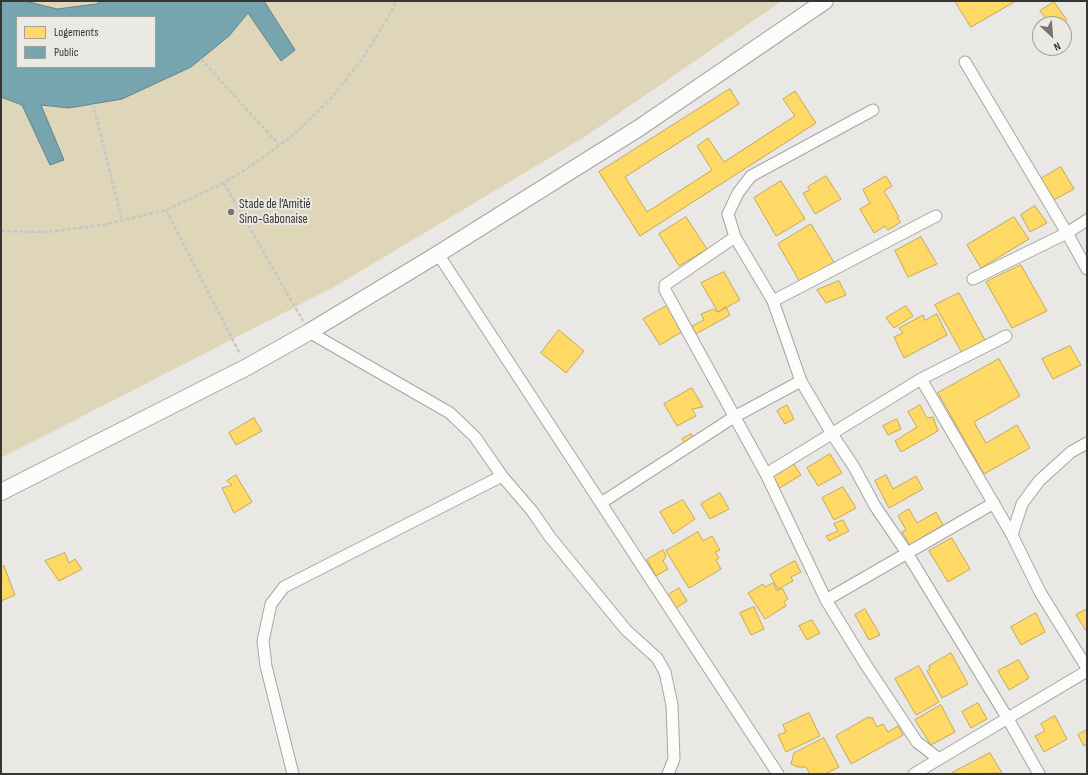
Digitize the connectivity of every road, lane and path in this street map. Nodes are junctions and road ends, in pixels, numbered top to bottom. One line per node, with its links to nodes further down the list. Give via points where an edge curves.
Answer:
1 (396, 1): 7 (path, via 363,58 332,97 297,132)
2 (825, 1): 16 (main road, via 639,128)
3 (201, 59): 7 (path)
4 (965, 62): 14 (street)
5 (93, 104): 12 (path)
6 (873, 110): 15 (street, via 751,176 738,193 728,214)
7 (279, 145): 8 (path)
8 (224, 182): 9 (path); 20 (path)
9 (166, 210): 12 (path); 22 (path)
10 (936, 216): 19 (street)
11 (1087, 220): 14 (street)
12 (122, 221): 13 (path, via 48,232)
13 (1, 231)
14 (1067, 233): 17 (street); 18 (street)
15 (735, 237): 19 (street); 25 (street, via 665,285 665,290)
16 (438, 254): 20 (main road); 32 (street)
17 (1087, 270)
18 (973, 279)
19 (772, 301): 24 (street)
20 (309, 332): 22 (main road); 29 (street, via 450,413 475,437)
21 (1006, 336): 23 (street)
22 (247, 367): 30 (main road)
23 (921, 379): 26 (street); 31 (street)
24 (801, 381): 25 (street); 26 (street)
25 (734, 417): 28 (street); 32 (street)
26 (832, 434): 28 (street); 34 (street, via 875,506)
27 (1087, 443): 33 (street, via 1072,452 1039,482 1022,504)
28 (766, 474): 35 (street)
29 (502, 476): 39 (street, via 284,587 271,604 263,641 264,654); 40 (street, via 626,630 657,658 665,672 672,705 674,760)
30 (1, 492)
31 (994, 503): 33 (street); 34 (street)
32 (601, 504): 41 (street)
33 (1012, 535): 36 (street, via 1040,592)
34 (907, 553): 35 (street); 37 (street)
35 (826, 600): 38 (street, via 917,742)
36 (1087, 670): 37 (street)
37 (1008, 719): 38 (street); 43 (street)
38 (939, 760): 42 (street)
39 (293, 774)
40 (668, 774)
41 (778, 774)
42 (914, 774)
43 (1039, 774)

